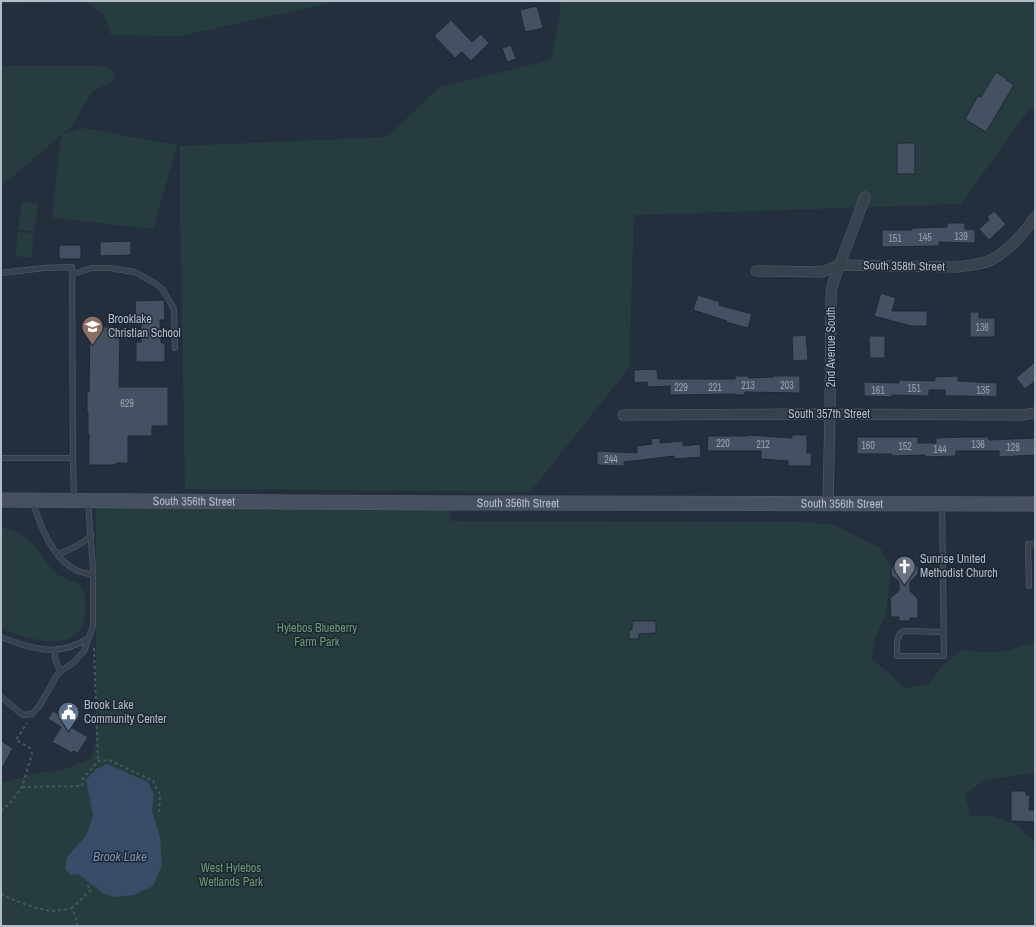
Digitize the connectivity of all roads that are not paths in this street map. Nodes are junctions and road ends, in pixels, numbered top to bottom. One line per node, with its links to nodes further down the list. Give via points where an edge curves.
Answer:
1 (865, 197): 3 (street, 2nd Avenue South)
2 (1035, 217): 3 (street, South 358th Street, via 1005,251 983,263 958,266)
3 (839, 265): 4 (street, South 358th Street, via 822,272); 9 (street, 2nd Avenue South, via 831,299)
4 (756, 271)
5 (1, 273): 6 (lane, via 72,266)
6 (72, 274): 7 (lane, via 92,268 109,268 135,272 156,284 163,290 174,309); 12 (lane)
7 (175, 348)
8 (1035, 413): 9 (street, South 357th Street)
9 (830, 414): 10 (street, South 357th Street); 16 (street, 2nd Avenue South)
10 (623, 415)
11 (1, 458): 12 (lane)
12 (73, 458): 15 (lane)
13 (1, 500): 14 (main road, South 356th Street)
14 (32, 500): 15 (main road, South 356th Street); 21 (lane, via 45,535)
15 (81, 501): 16 (main road, South 356th Street); 19 (lane)
16 (828, 503): 17 (main road, South 356th Street)
17 (942, 503): 18 (main road, South 356th Street); 24 (lane)
18 (1035, 504)
19 (90, 536): 21 (lane, via 74,548); 22 (lane)
20 (1035, 544): 23 (lane, via 1028,544)
21 (58, 554): 22 (lane, via 78,571)
22 (93, 575): 26 (lane, via 93,626)
23 (1029, 586)
24 (943, 632): 24 (lane, via 944,656 897,656 897,642 900,634 905,631)
25 (1, 637): 27 (lane, via 28,647)
26 (89, 638): 27 (lane, via 71,647); 28 (lane, via 84,651)
27 (54, 650): 28 (lane, via 56,663)
28 (61, 671): 29 (lane, via 32,714 23,715)
29 (1, 697)

